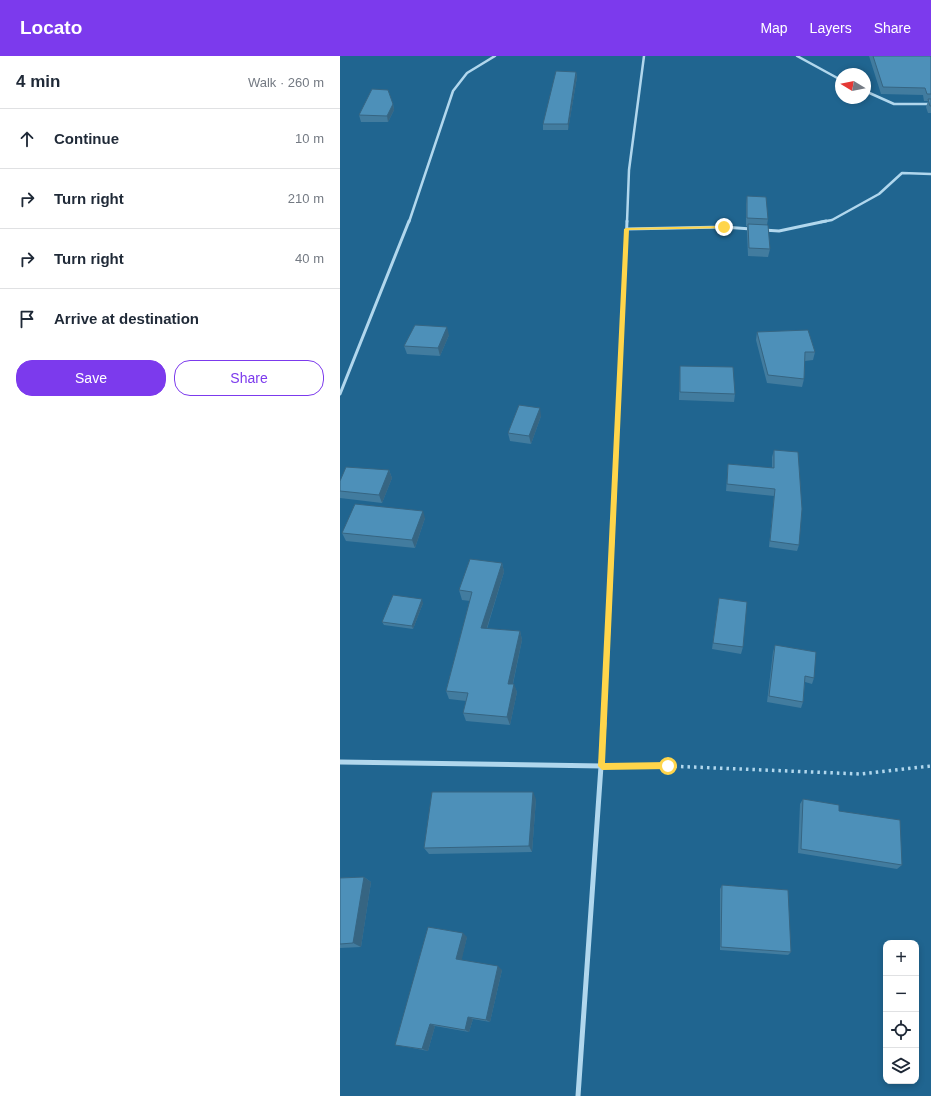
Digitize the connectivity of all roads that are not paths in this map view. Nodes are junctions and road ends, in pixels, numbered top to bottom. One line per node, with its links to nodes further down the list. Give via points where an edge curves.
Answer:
1 (495, 56): 9 (street, via 467,73 453,91 409,222)
2 (644, 56): 8 (street, via 629,170)
3 (797, 56): 4 (street)
4 (835, 77)
5 (871, 94): 6 (street, via 894,104)
6 (931, 104)
7 (931, 174): 8 (street, via 902,173 879,194 832,220 779,231 724,227)
8 (626, 229): 11 (street)
9 (340, 394)
10 (340, 762): 11 (street)
11 (602, 766): 12 (street)
12 (578, 1096)

